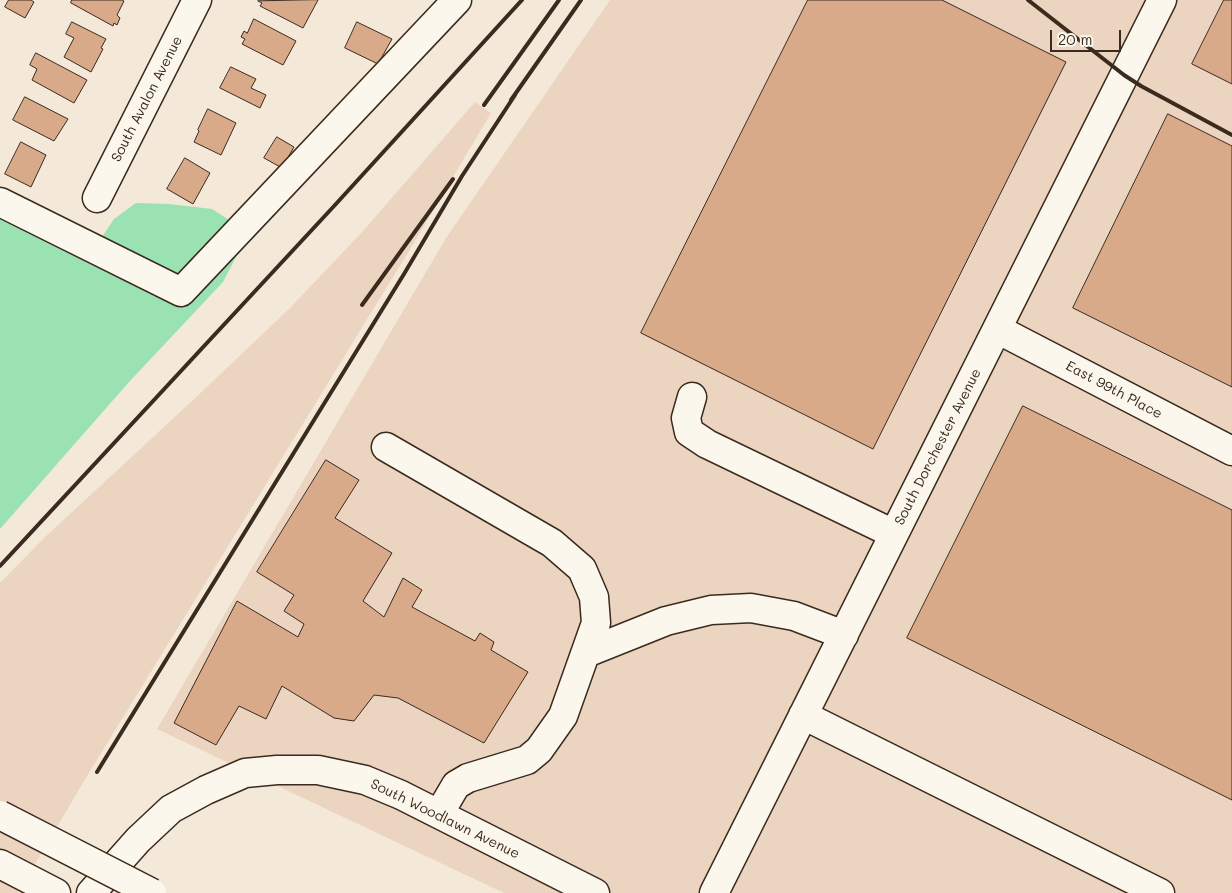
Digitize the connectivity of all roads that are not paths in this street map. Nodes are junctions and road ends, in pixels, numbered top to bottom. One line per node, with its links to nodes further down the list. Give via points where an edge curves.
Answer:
1 (197, 0): 4 (main road, South Avalon Avenue)
2 (457, 0): 5 (main road, via 181,292)
3 (1162, 0): 6 (main road, South Dorchester Avenue)
4 (97, 198)
5 (0, 202)
6 (997, 329): 9 (main road, East 99th Place); 10 (main road, South Dorchester Avenue)
7 (692, 396): 10 (main road, via 686,418 689,432 707,444)
8 (386, 447): 12 (main road, via 552,543 582,569 594,597 596,623)
9 (1232, 452)
10 (894, 534): 11 (main road, South Dorchester Avenue)
11 (844, 635): 12 (main road, via 794,616 751,608 711,610 666,621); 13 (main road, South Dorchester Avenue)
12 (586, 653): 14 (main road, via 562,716 539,750 527,760 468,778 456,785)
13 (803, 715): 21 (main road, South Dorchester Avenue); 22 (main road)
14 (439, 814): 18 (main road, South Woodlawn Avenue, via 365,780 318,770 245,773 171,809 138,840); 20 (main road, South Woodlawn Avenue)
15 (0, 815): 19 (main road, bridge)
16 (0, 864): 17 (main road)
17 (56, 893)
18 (92, 893)
19 (152, 893)
20 (595, 893)
21 (714, 893)
22 (1160, 893)

